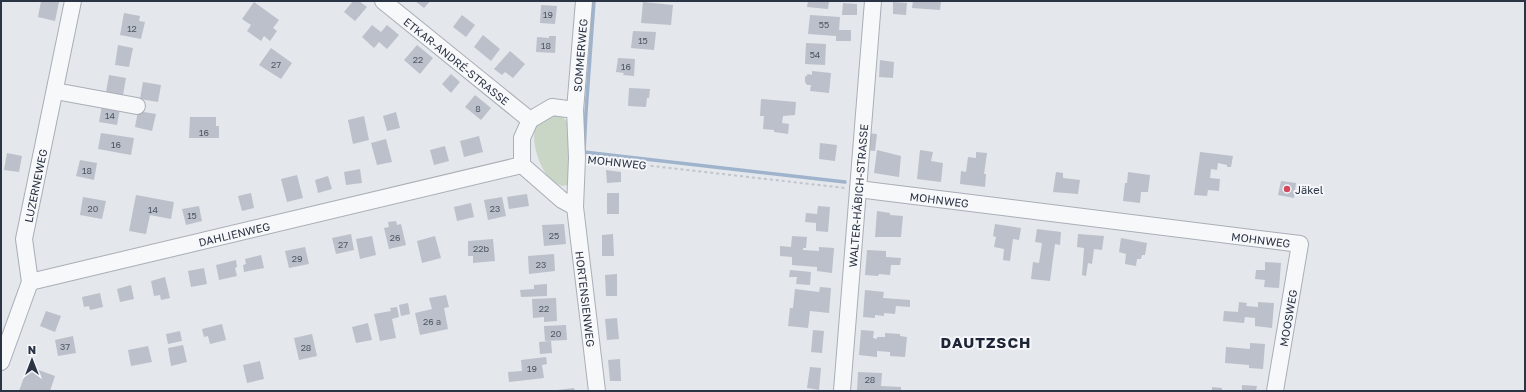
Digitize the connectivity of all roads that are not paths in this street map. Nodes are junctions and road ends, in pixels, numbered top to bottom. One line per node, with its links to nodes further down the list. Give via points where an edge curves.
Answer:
1 (74, 1): 5 (street, LUZERNEWEG)
2 (383, 1): 8 (street, ETKAR-ANDRÉ-STRASSE)
3 (584, 1): 7 (street, SOMMERWEG)
4 (873, 1): 11 (street, WALTER-HÄBICH-STRASSE)
5 (55, 91): 6 (street); 14 (street, LUZERNEWEG, via 24,239)
6 (137, 106)
7 (575, 110): 8 (street, via 552,107); 9 (street, SOMMERWEG)
8 (530, 120): 10 (street, via 522,138)
9 (577, 158): 12 (street, HORTENSIENWEG)
10 (522, 165): 12 (street, via 562,200); 14 (street, DAHLIENWEG)
11 (858, 189): 13 (street, MOHNWEG); 17 (street, WALTER-HÄBICH-STRASSE)
12 (576, 207): 16 (street, HORTENSIENWEG)
13 (1300, 244): 18 (street, MOOSWEG)
14 (30, 282): 15 (street)
15 (1, 362)
16 (597, 391)
17 (842, 391)
18 (1275, 391)

